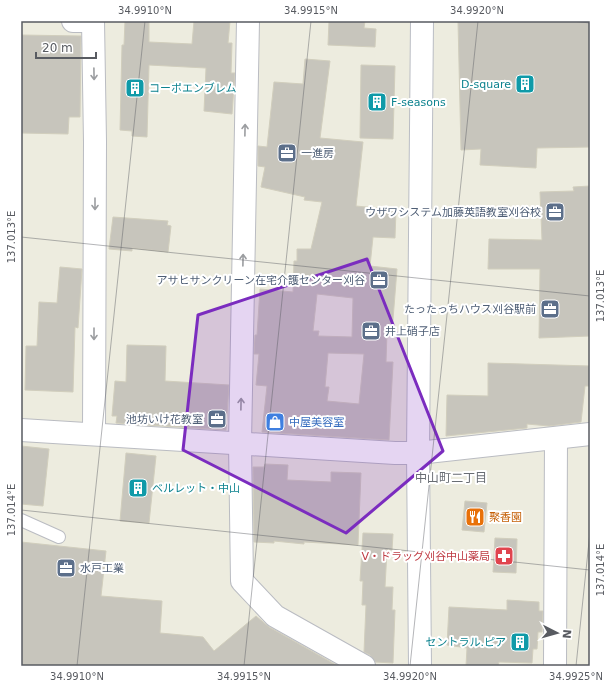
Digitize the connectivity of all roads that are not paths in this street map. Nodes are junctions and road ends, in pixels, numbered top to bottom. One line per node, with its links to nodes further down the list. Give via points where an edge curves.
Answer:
1 (72, 21): 2 (street)
2 (93, 21): 6 (street, one-way to 6)
3 (248, 21): 9 (street, one-way to 3)
4 (422, 21): 10 (street)
5 (21, 430): 6 (street)
6 (94, 434): 9 (street)
7 (590, 434): 8 (street)
8 (556, 439): 10 (street); 15 (street)
9 (240, 443): 10 (street); 13 (street, via 242,581 275,616)
10 (418, 453): 14 (street)
11 (21, 520): 12 (lane)
12 (59, 537)
13 (364, 666)
14 (420, 666)
15 (555, 666)

